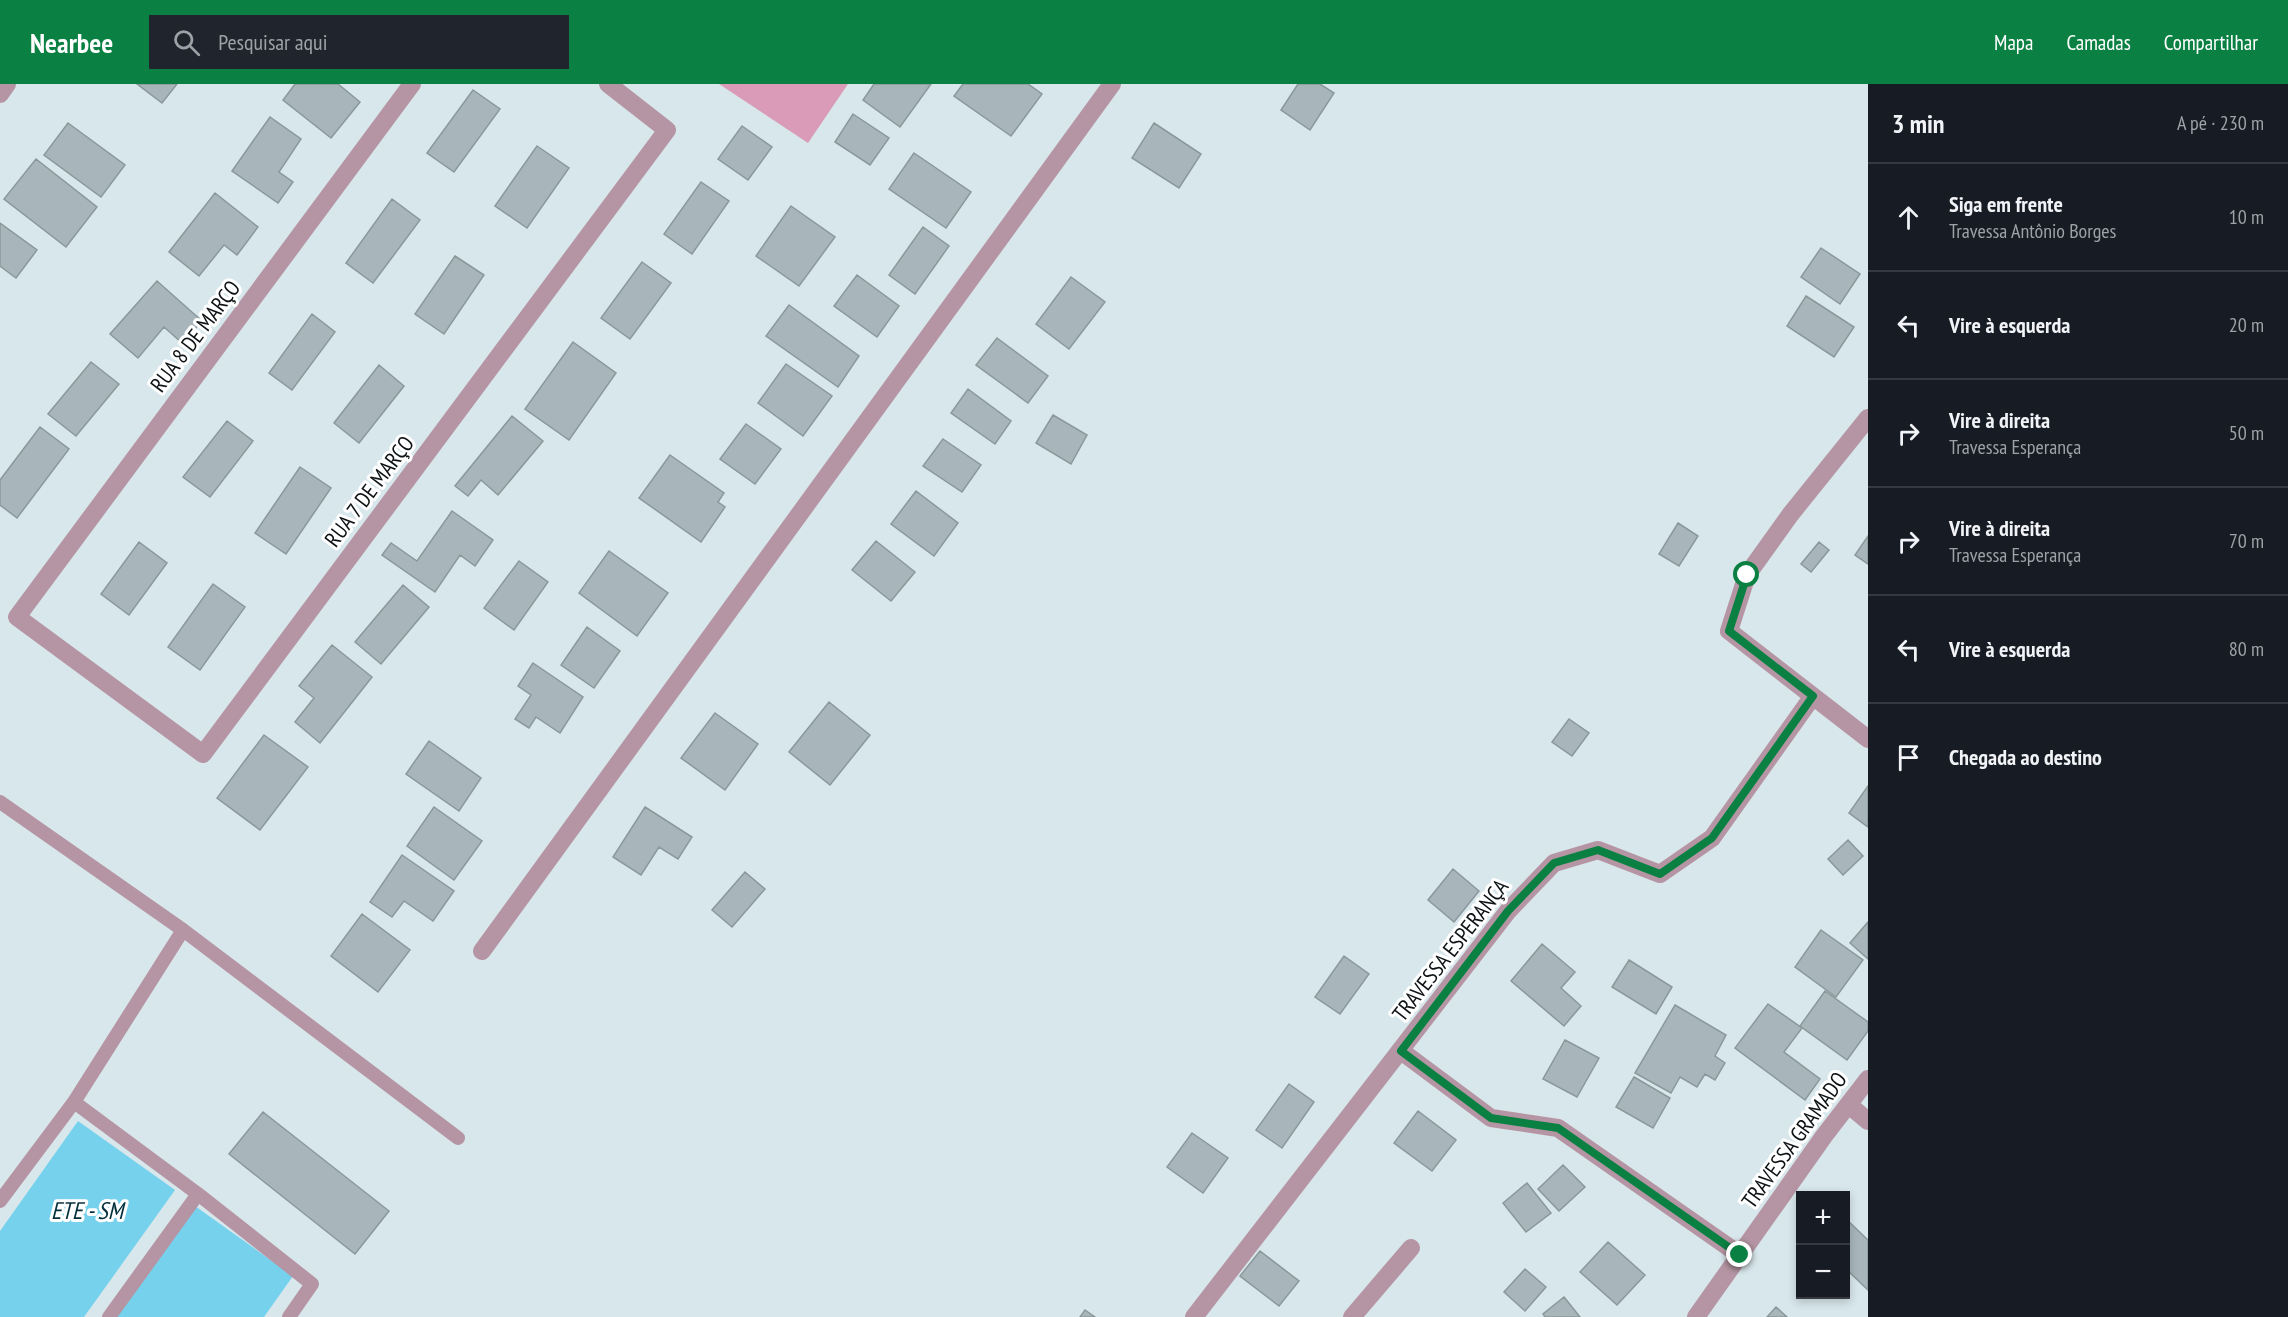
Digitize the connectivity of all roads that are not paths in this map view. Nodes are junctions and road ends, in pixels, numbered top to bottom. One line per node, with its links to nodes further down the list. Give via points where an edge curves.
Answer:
1 (7, 84): 5 (street)
2 (412, 84): 7 (street, RUA 8 DE MARÇO)
3 (609, 84): 7 (street, RUA 7 DE MARÇO, via 667,130 203,754)
4 (1112, 84): 12 (street)
5 (0, 94)
6 (1868, 418): 8 (street, via 1747,575 1729,631)
7 (17, 617)
8 (1813, 696): 9 (street); 13 (street, TRAVESSA ESPERANÇA, via 1712,838 1660,874 1598,850 1554,863 1508,911)
9 (1868, 739)
10 (0, 802): 11 (lane)
11 (183, 930): 15 (lane); 18 (lane)
12 (482, 951)
13 (1401, 1051): 22 (street, via 1491,1118 1558,1128); 25 (street, TRAVESSA ESPERANÇA)
14 (1868, 1079): 16 (street, TRAVESSA GRAMADO)
15 (74, 1102): 19 (lane); 20 (lane)
16 (1849, 1105): 17 (street); 22 (street, TRAVESSA GRAMADO)
17 (1868, 1121)
18 (458, 1138)
19 (198, 1194): 23 (lane); 24 (lane, via 312,1284)
20 (0, 1201)
21 (1411, 1248): 26 (street)
22 (1740, 1255): 27 (street, TRAVESSA GRAMADO)
23 (109, 1317)
24 (289, 1317)
25 (1194, 1317)
26 (1352, 1317)
27 (1696, 1317)

